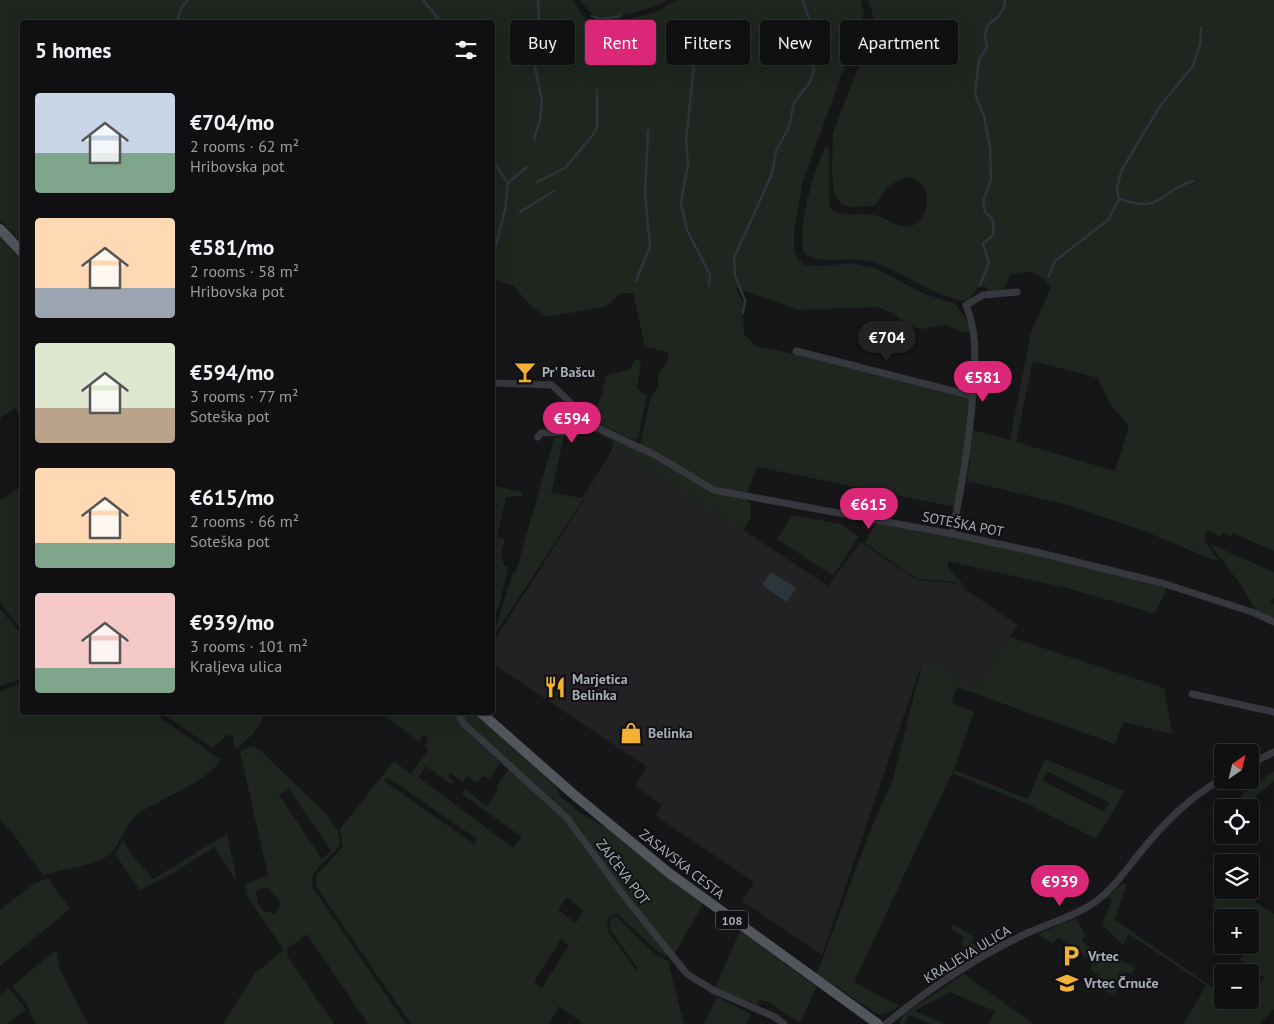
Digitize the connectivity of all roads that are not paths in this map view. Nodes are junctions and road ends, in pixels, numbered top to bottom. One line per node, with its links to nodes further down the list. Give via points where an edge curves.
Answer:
1 (0, 228): 2 (main road)
2 (20, 250)
3 (1017, 292): 6 (street, via 983,295 966,304 976,339)
4 (796, 351): 6 (street)
5 (495, 383): 7 (street, SOTEŠKA POT, via 552,385)
6 (973, 396): 9 (street, via 964,478)
7 (596, 427): 8 (street); 9 (street, SOTEŠKA POT, via 657,456 714,490)
8 (538, 437)
9 (952, 534): 10 (street, SOTEŠKA POT, via 1162,583 1256,613)
10 (1274, 622)
11 (1192, 694): 12 (street)
12 (1274, 712)
13 (459, 715): 18 (street, ZAJČEVA POT, via 464,724 567,818 687,974)
14 (483, 715): 19 (main road, ZASAVSKA CESTA / 108, via 669,874)
15 (1274, 752): 16 (street)
16 (1259, 760)
17 (1214, 783): 20 (street, KRALJEVA ULICA, via 1175,813 1096,901 973,962)
18 (784, 1024)
19 (878, 1024)
20 (886, 1024)

